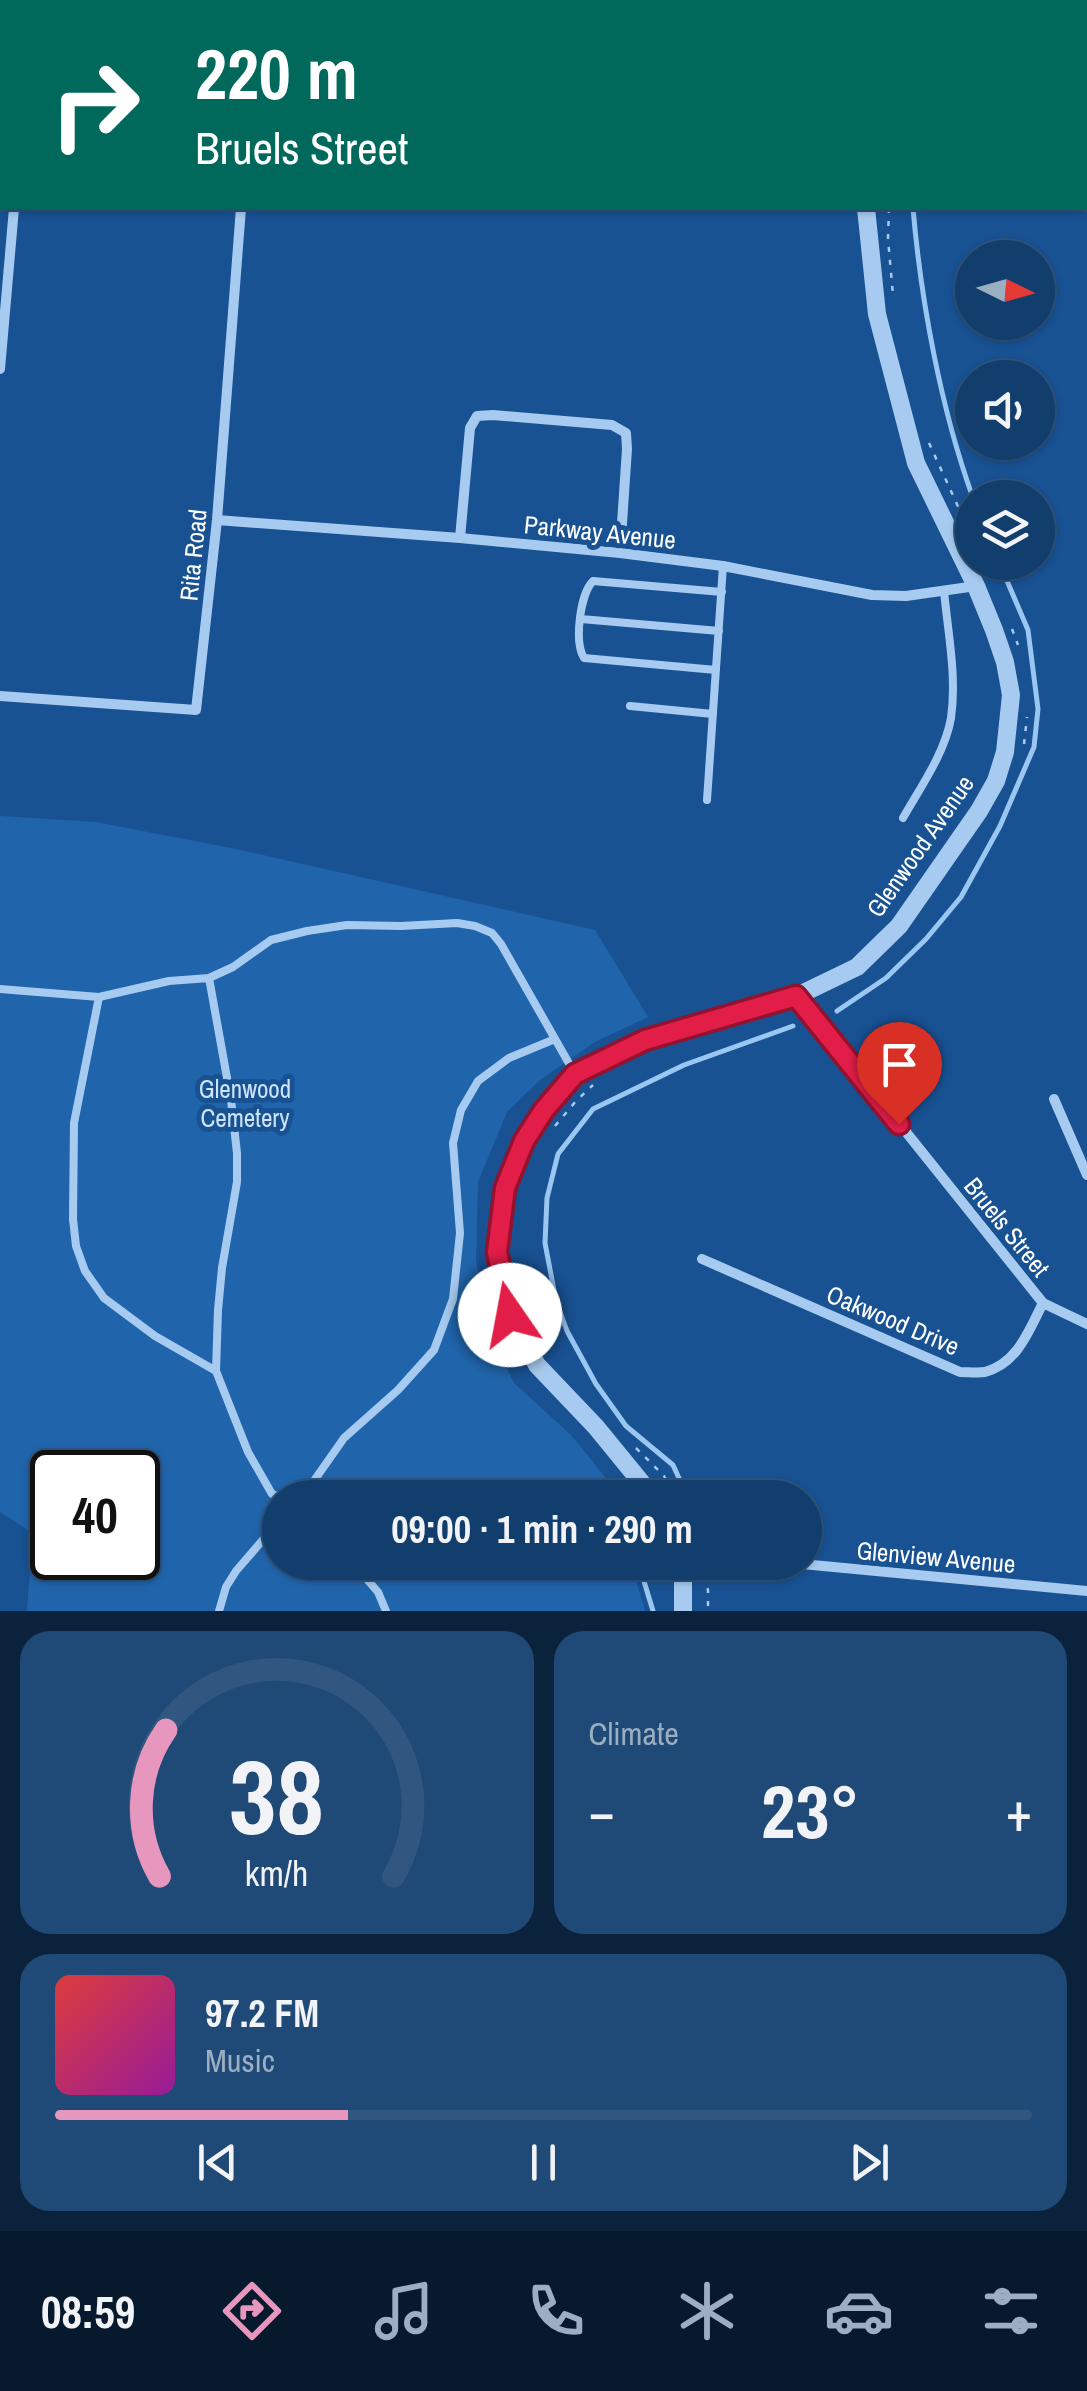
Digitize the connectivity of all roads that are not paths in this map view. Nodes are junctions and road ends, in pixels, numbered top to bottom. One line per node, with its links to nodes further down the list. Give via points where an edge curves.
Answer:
1 (14, 210): 4 (street)
2 (241, 210): 5 (street, Rita Road)
3 (866, 210): 9 (street, Glenwood Avenue, via 877,314 916,463)
4 (0, 370)
5 (218, 520): 6 (street, Parkway Avenue); 15 (street, Rita Road, via 196,710)
6 (460, 538): 7 (street, Parkway Avenue); 7 (street, via 470,428 477,416 612,425 626,433)
7 (620, 553): 8 (street, Parkway Avenue)
8 (723, 566): 10 (lane); 11 (street, Parkway Avenue, via 872,595)
9 (976, 586): 11 (street, Parkway Avenue); 22 (street, Glenwood Avenue, via 1011,695 996,781 899,926 857,967)
10 (722, 592): 12 (lane, via 594,582 584,594); 13 (lane)
11 (944, 592): 19 (lane, via 950,721)
12 (581, 619): 13 (lane); 14 (lane, via 584,658)
13 (719, 631): 14 (lane)
14 (716, 670): 17 (lane)
15 (0, 696)
16 (630, 706): 17 (lane)
17 (713, 714): 18 (lane)
18 (707, 800)
19 (903, 818)
20 (208, 978): 23 (lane, via 169,980); 24 (lane, via 271,940 307,931 457,923 492,932); 31 (lane, via 237,1153)
21 (0, 990): 23 (lane)
22 (796, 996): 25 (street, Glenwood Avenue, via 645,1040); 29 (street, Bruels Street)
23 (100, 998): 31 (lane, via 74,1123 76,1246 104,1298)
24 (555, 1038): 25 (lane); 33 (lane, via 478,1081 460,1110 453,1299 434,1350 344,1438)
25 (575, 1074): 34 (street, Glenwood Avenue, via 524,1141 505,1188 497,1252 510,1315 537,1365)
26 (1054, 1099): 27 (street)
27 (1087, 1175)
28 (702, 1259): 29 (street, Oakwood Drive, via 960,1372 984,1372 1020,1350)
29 (1043, 1303): 30 (street, Bruels Street)
30 (1087, 1324)
31 (216, 1372): 32 (lane)
32 (264, 1480)
33 (315, 1480)
34 (639, 1480)
35 (262, 1541): 40 (lane, via 226,1587)
36 (822, 1566): 39 (street, Glenview Avenue)
37 (368, 1580): 41 (lane)
38 (683, 1580): 42 (street)
39 (1087, 1591)
40 (219, 1611)
41 (386, 1611)
42 (683, 1611)

